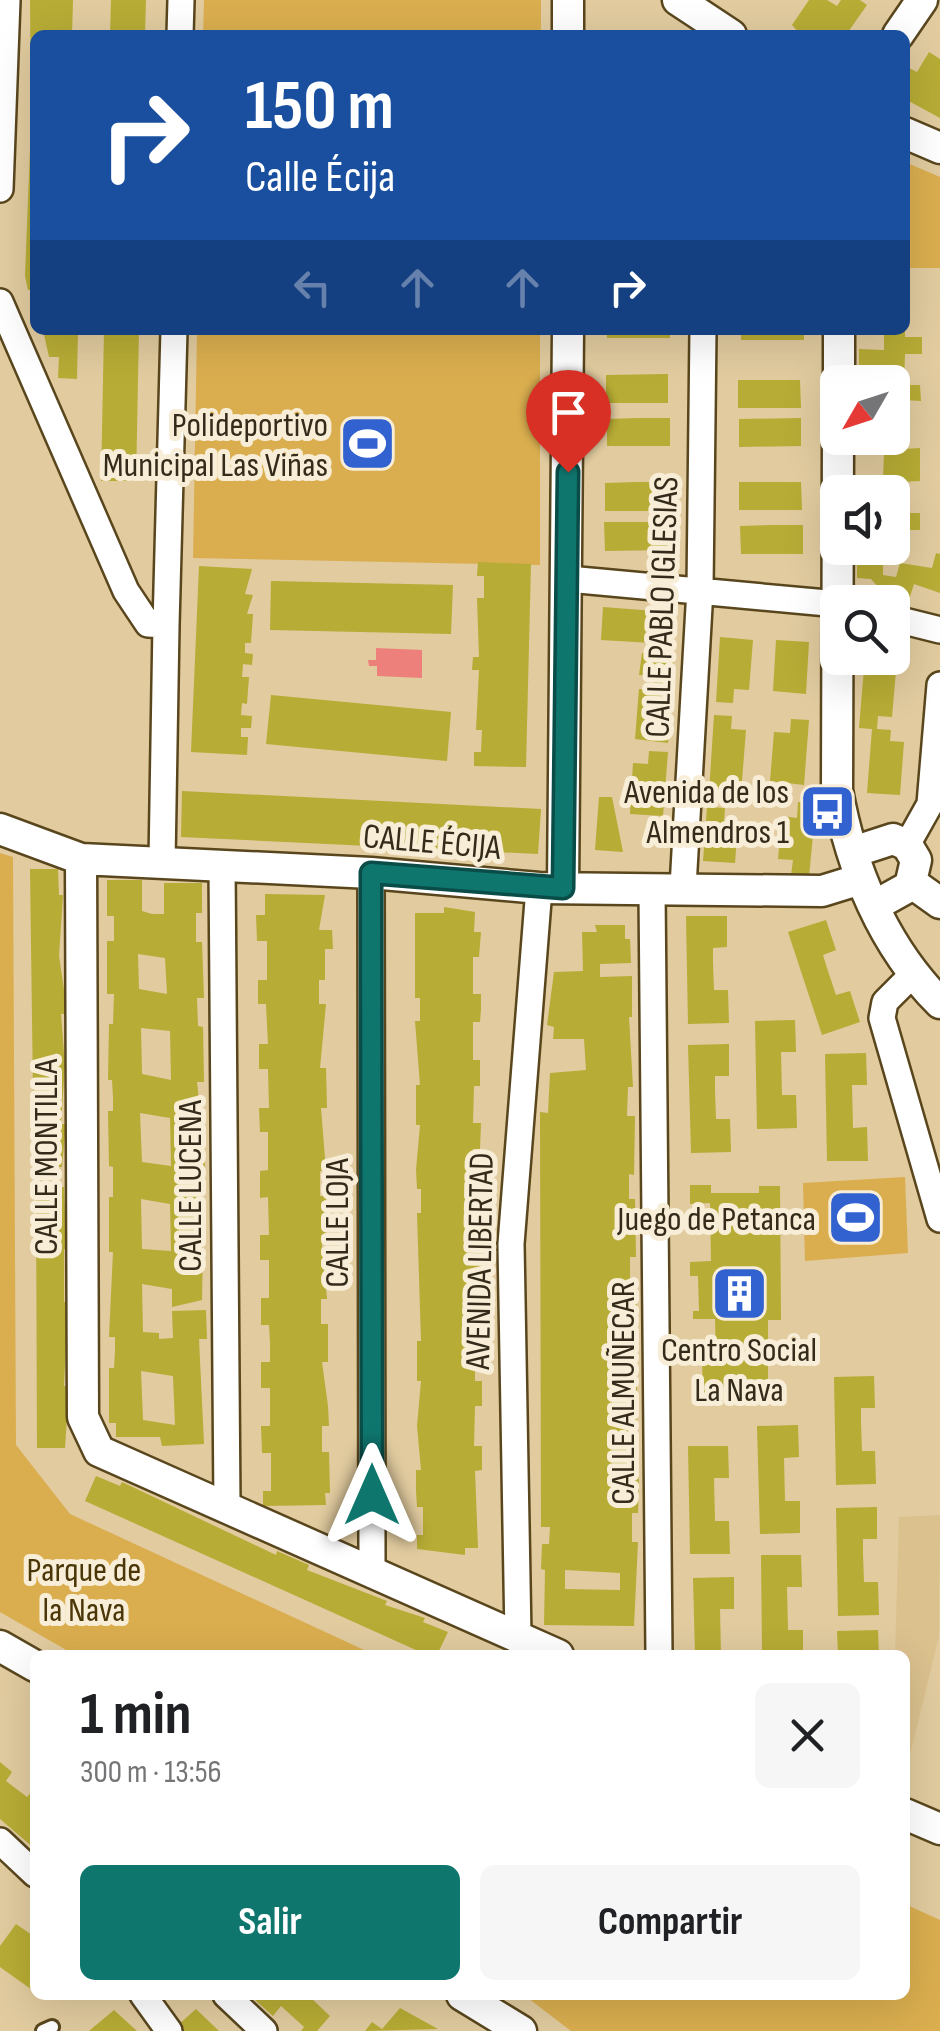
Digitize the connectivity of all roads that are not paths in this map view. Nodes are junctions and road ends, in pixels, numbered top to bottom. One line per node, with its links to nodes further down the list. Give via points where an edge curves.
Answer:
1 (7, 0): 12 (street)
2 (181, 0): 6 (street)
3 (568, 0): 7 (street)
4 (678, 0): 8 (street)
5 (922, 0): 9 (street)
6 (180, 30)
7 (568, 30)
8 (715, 30)
9 (901, 30)
10 (910, 135): 11 (street)
11 (940, 148)
12 (0, 189)
13 (0, 302): 25 (street, via 126,591 148,624)
14 (174, 335): 25 (street)
15 (568, 335): 20 (street, AVENIDA LIBERTAD)
16 (703, 335): 22 (street, CALLE PABLO IGLESIAS)
17 (840, 335): 18 (street)
18 (839, 365)
19 (838, 455): 21 (street)
20 (568, 578): 22 (street); 38 (street, AVENIDA LIBERTAD)
21 (837, 585)
22 (700, 589): 23 (street); 37 (street, CALLE PABLO IGLESIAS)
23 (820, 602)
24 (910, 622): 26 (street)
25 (166, 624): 32 (street)
26 (940, 630)
27 (837, 675): 35 (street, via 837,790)
28 (940, 685): 30 (street, via 930,804)
29 (0, 829): 31 (street, CALLE ÉCIJA)
30 (907, 845): 35 (street, via 886,839); 36 (street, via 916,860)
31 (81, 859): 32 (street, CALLE ÉCIJA); 44 (street, CALLE MONTILLA, via 83,1417 99,1451)
32 (162, 862): 33 (street, CALLE ÉCIJA)
33 (222, 865): 34 (street, CALLE ÉCIJA); 44 (street, CALLE LUCENA)
34 (371, 873): 38 (street, CALLE ÉCIJA); 45 (street, CALLE LOJA)
35 (863, 879): 36 (street); 37 (street, CALLE ÉCIJA, via 822,891); 41 (street)
36 (912, 883): 40 (street)
37 (683, 887): 39 (street, CALLE ÉCIJA)
38 (551, 888): 39 (street, CALLE ÉCIJA); 46 (street, AVENIDA LIBERTAD, via 511,1244)
39 (652, 891): 49 (street, CALLE ALMUÑECAR)
40 (940, 903)
41 (913, 974): 42 (street); 43 (street, via 885,1002 882,1018)
42 (940, 1003)
43 (940, 1219)
44 (227, 1507): 45 (street)
45 (372, 1573): 46 (street)
46 (518, 1637): 48 (street)
47 (0, 1646): 50 (street)
48 (547, 1650)
49 (659, 1650)
50 (30, 1663)
51 (910, 1816): 52 (street)
52 (940, 1830)
53 (0, 1841): 54 (street)
54 (30, 1869)
55 (146, 2000): 58 (street)
56 (231, 2000): 59 (street)
57 (470, 2000): 60 (street)
58 (168, 2031)
59 (264, 2031)
60 (521, 2031)

